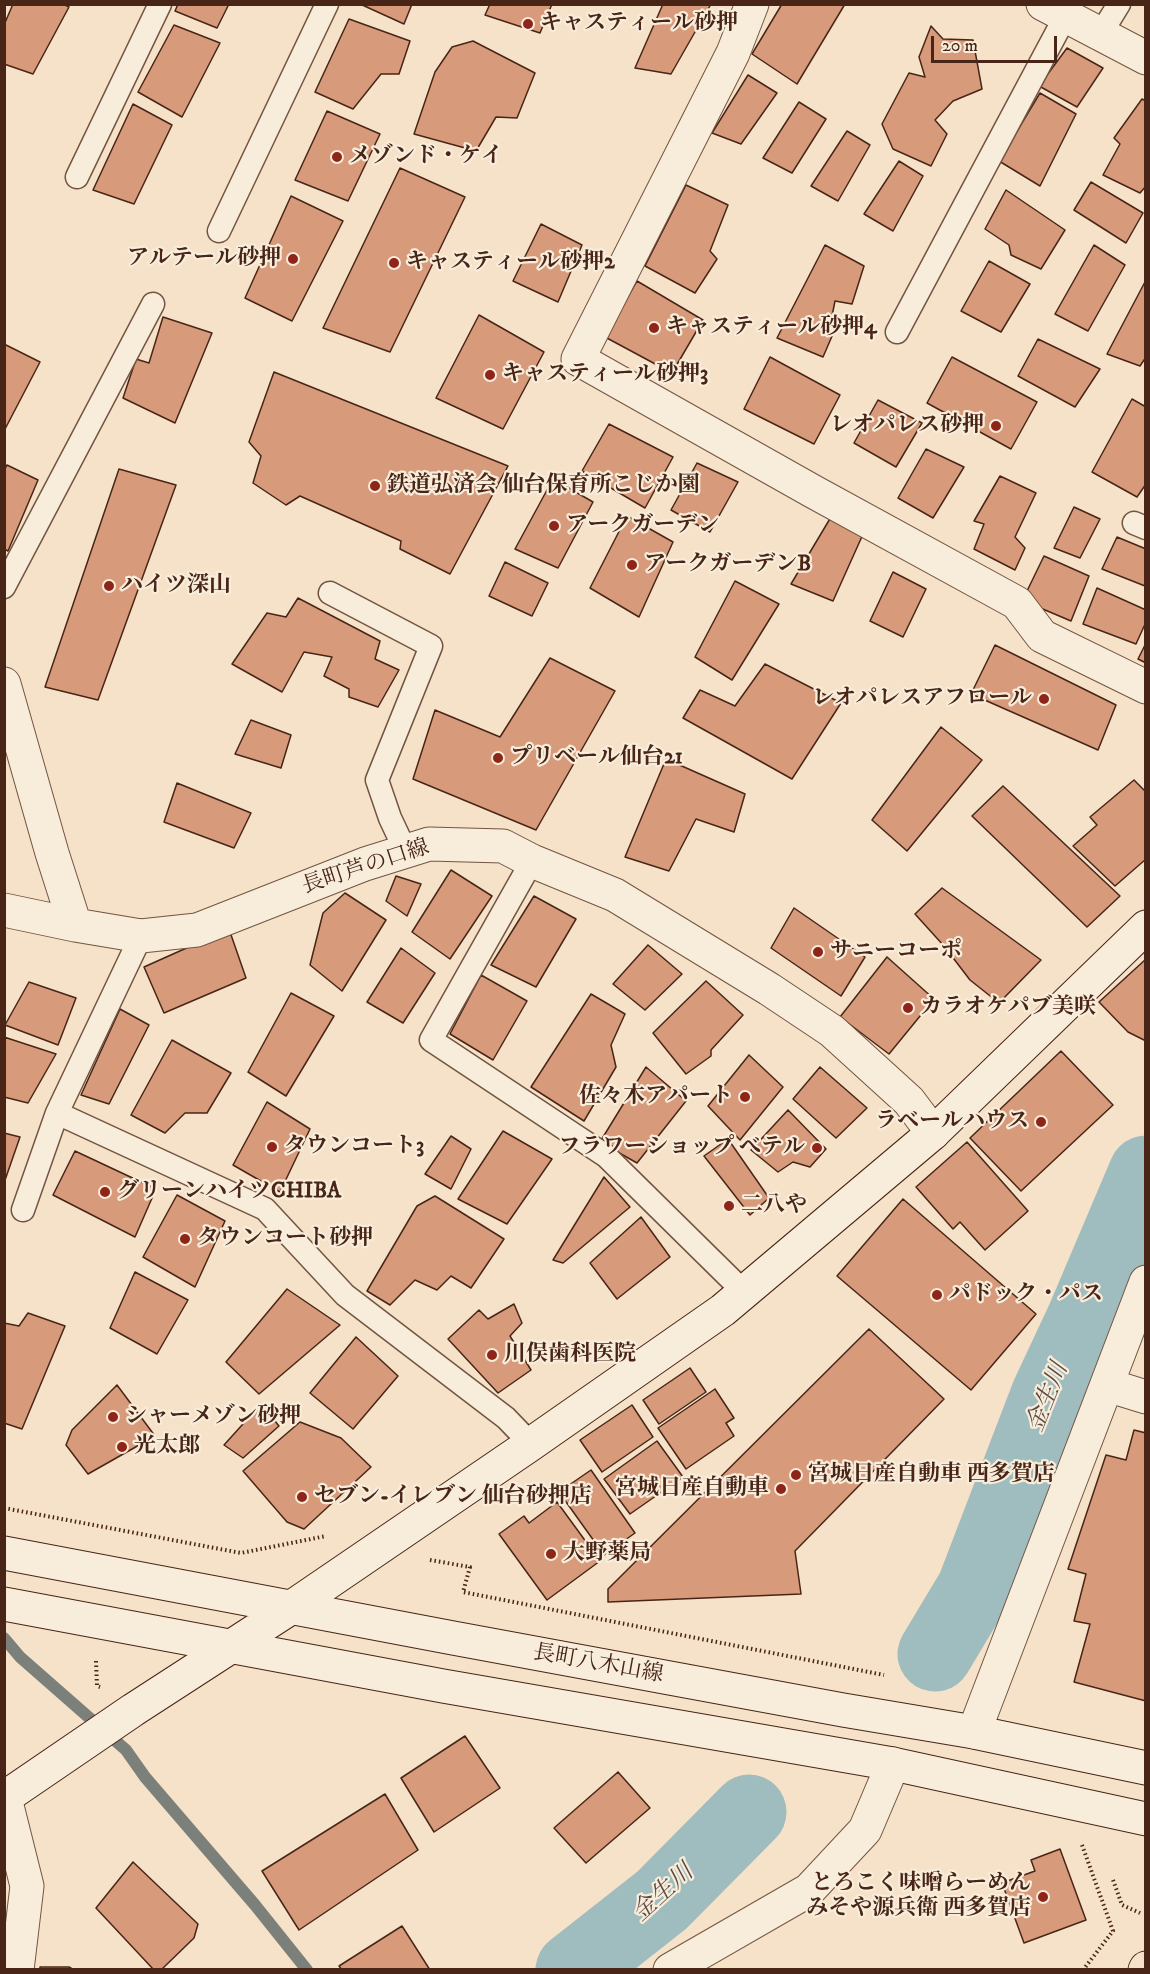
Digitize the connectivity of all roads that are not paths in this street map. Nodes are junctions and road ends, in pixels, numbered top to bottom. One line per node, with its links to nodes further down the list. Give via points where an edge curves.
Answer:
1 (160, 4): 8 (lane)
2 (327, 4): 9 (lane)
3 (752, 4): 15 (street, via 733,53 578,359 1017,603 1042,636)
4 (1119, 4): 6 (lane)
5 (1054, 11): 6 (street); 11 (lane)
6 (1100, 35): 7 (street)
7 (1146, 58)
8 (77, 177)
9 (219, 231)
10 (153, 304): 12 (lane)
11 (897, 332)
12 (4, 587)
13 (330, 592): 16 (lane, via 431,646 376,780)
14 (4, 684): 19 (street)
15 (1146, 687)
16 (406, 852): 17 (street, 長町芦の口線, via 429,844 503,846); 21 (street, 長町芦の口線, via 365,864 196,930)
17 (532, 861): 23 (street, 長町芦の口線, via 615,895 832,1031 909,1101); 26 (lane, via 431,1040 606,1156)
18 (4, 910): 19 (street, 長町芦の口線)
19 (75, 926): 21 (street, 長町芦の口線)
20 (1146, 927): 23 (street)
21 (141, 936): 22 (lane)
22 (57, 1113): 24 (lane); 29 (lane, via 265,1209 345,1295 506,1418)
23 (933, 1133): 26 (street)
24 (23, 1210)
25 (1146, 1282): 27 (street)
26 (744, 1292): 29 (street)
27 (1107, 1385): 28 (street); 34 (street)
28 (1146, 1397)
29 (531, 1444): 32 (street)
30 (4, 1553): 32 (street, 長町八木山線)
31 (4, 1604): 33 (street)
32 (292, 1607): 33 (street); 34 (street, 長町八木山線)
33 (232, 1647): 35 (street); 37 (street)
34 (974, 1732): 36 (street, 長町八木山線)
35 (893, 1764): 38 (street); 40 (street, via 865,1830 809,1890)
36 (1146, 1768)
37 (5, 1798): 39 (street, via 27,1886)
38 (1146, 1819)
39 (17, 1970)
40 (669, 1970)

